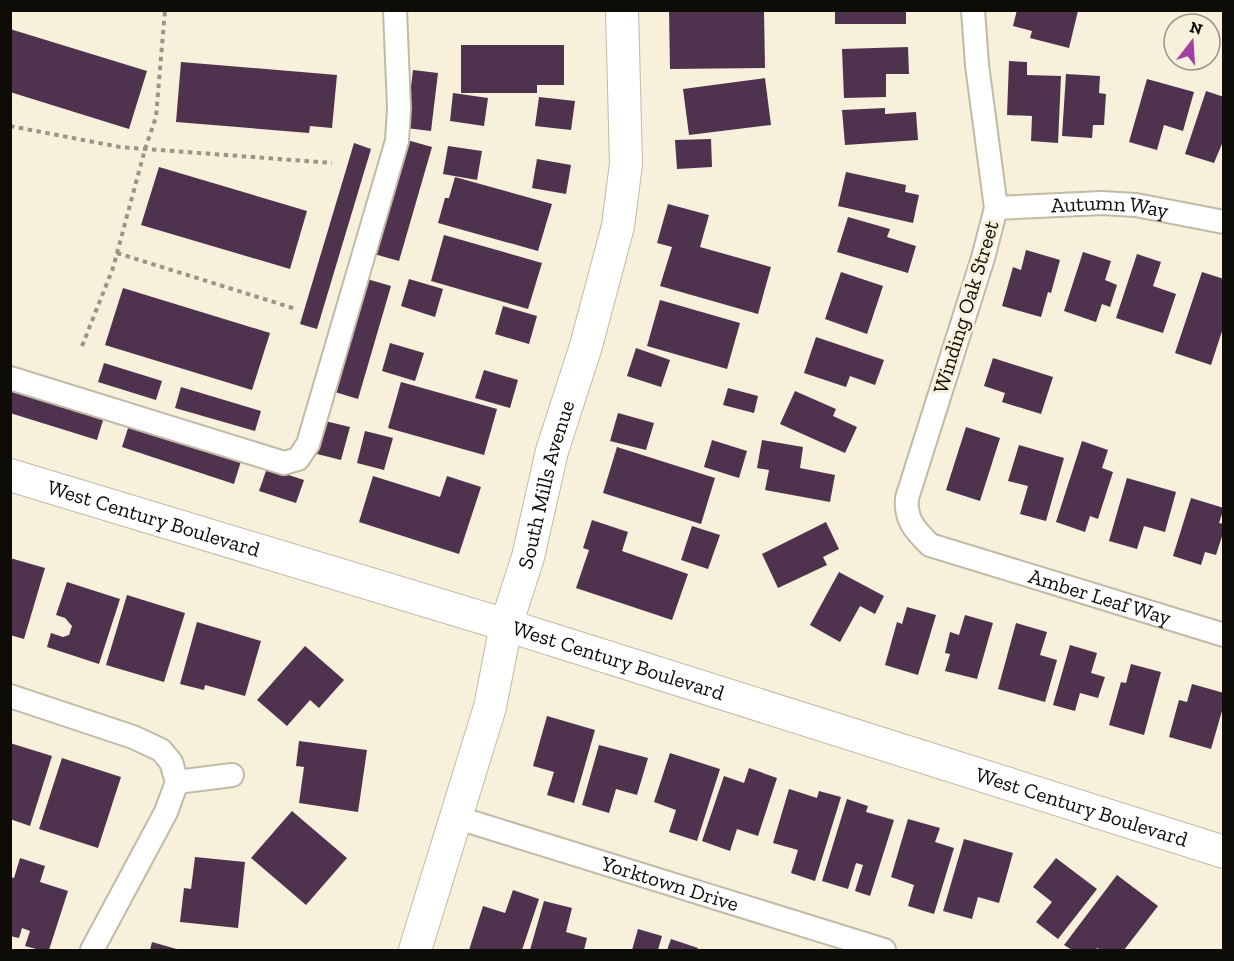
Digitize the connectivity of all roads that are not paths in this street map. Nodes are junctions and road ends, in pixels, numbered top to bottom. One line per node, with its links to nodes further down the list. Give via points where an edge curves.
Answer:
1 (395, 10): 6 (street, via 397,141 308,444 298,459 284,463)
2 (622, 10): 9 (street, South Mills Avenue, via 626,164 618,226)
3 (973, 10): 4 (street, Winding Oak Street, via 976,65)
4 (996, 208): 5 (street, Autumn Way, via 1136,205); 8 (street, Winding Oak Street, via 906,508 912,527 930,545)
5 (1224, 222)
6 (10, 378)
7 (10, 475): 9 (street, West Century Boulevard)
8 (976, 560): 10 (street, Amber Leaf Way)
9 (506, 625): 14 (street, South Mills Avenue, via 490,706); 15 (street, West Century Boulevard)
10 (1224, 635)
11 (10, 696): 13 (street, via 161,750 171,762)
12 (232, 775): 13 (street)
13 (177, 782): 16 (street, via 166,812)
14 (455, 817): 17 (street, South Mills Avenue); 18 (street, Yorktown Drive)
15 (1224, 852)
16 (92, 951)
17 (415, 951)
18 (884, 951)

